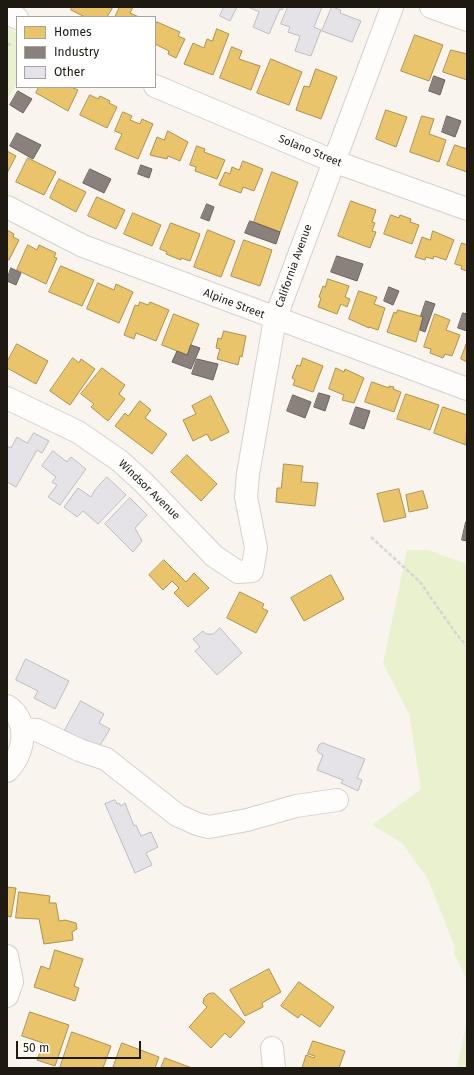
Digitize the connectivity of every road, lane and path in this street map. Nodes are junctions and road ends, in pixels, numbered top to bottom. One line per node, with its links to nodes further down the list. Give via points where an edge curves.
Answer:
1 (392, 7): 9 (street, California Avenue)
2 (431, 7): 5 (street)
3 (7, 13): 4 (street)
4 (16, 18)
5 (467, 20)
6 (7, 44): 7 (path)
7 (11, 45)
8 (156, 86): 9 (street, Solano Street)
9 (332, 161): 11 (street, Solano Street); 12 (street, California Avenue)
10 (7, 207): 12 (street, Alpine Street, via 83,246)
11 (467, 209)
12 (275, 319): 13 (street, Alpine Street); 15 (street, California Avenue, via 248,474 246,497)
13 (467, 389)
14 (7, 398): 15 (street, Windsor Avenue, via 78,432 120,462 145,484 214,556 238,572 252,571 256,548)
15 (254, 537)
16 (371, 537): 17 (path, via 420,582)
17 (467, 646)
18 (7, 706): 19 (street, via 13,710)
19 (23, 729): 20 (street, via 21,750); 21 (street, via 37,730 79,750 106,759 177,815 209,827 247,820 296,806)
20 (7, 771)
21 (337, 800)
22 (7, 956): 23 (street, via 12,982)
23 (7, 996)

